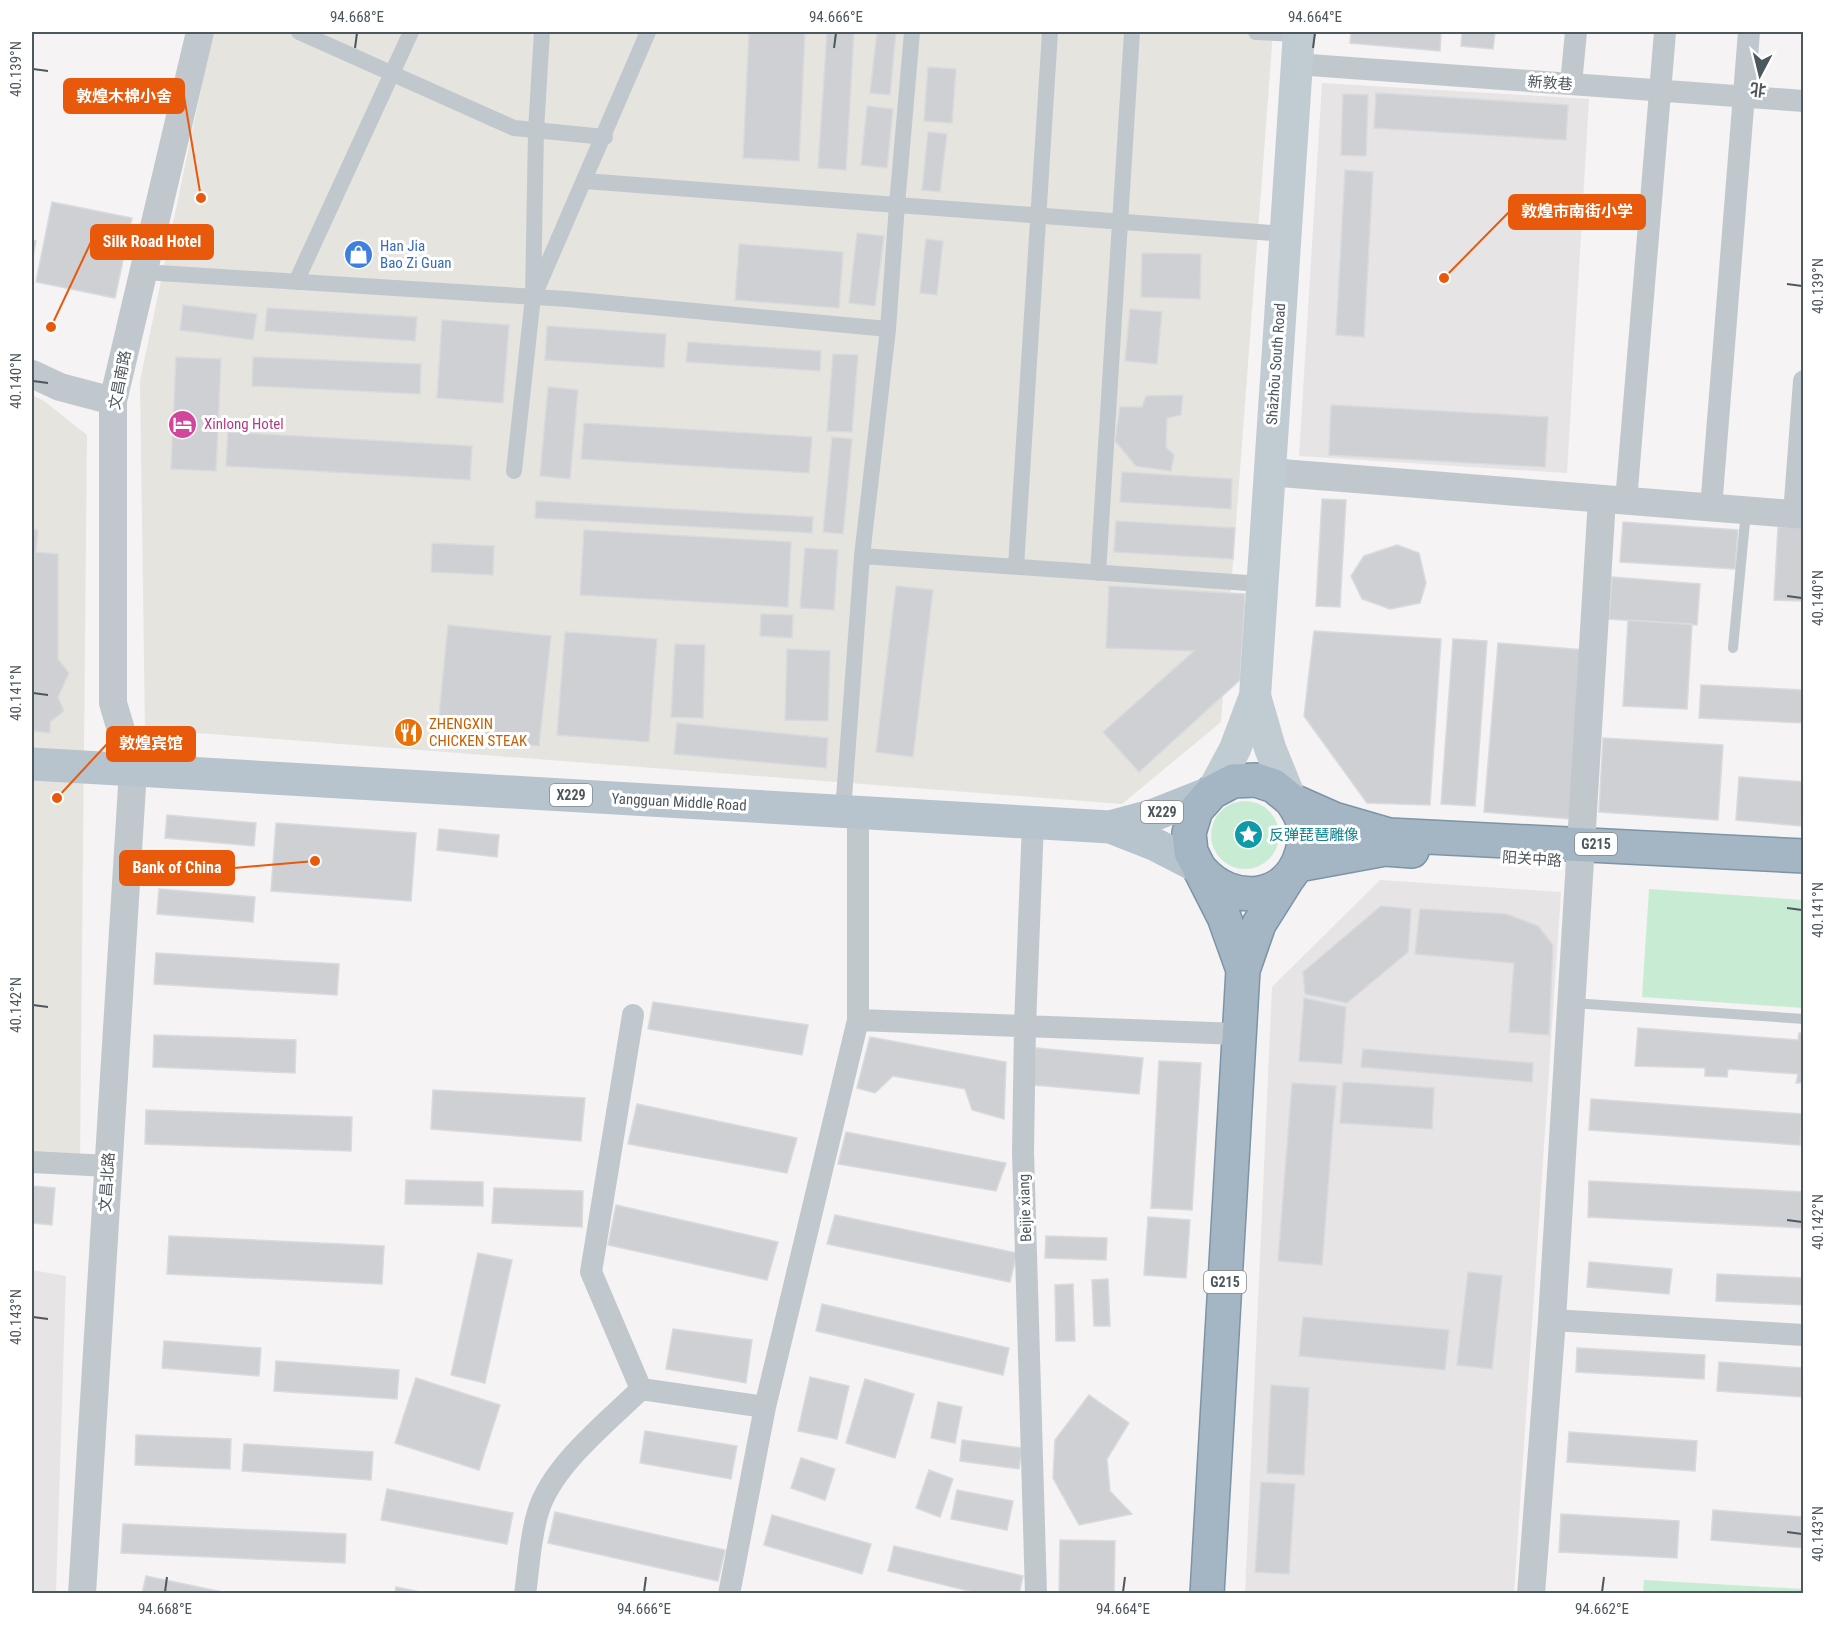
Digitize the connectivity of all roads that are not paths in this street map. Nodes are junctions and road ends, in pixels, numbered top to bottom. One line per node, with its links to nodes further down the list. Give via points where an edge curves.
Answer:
1 (200, 32): 26 (street, 文昌南路)
2 (299, 32): 14 (street)
3 (411, 32): 14 (street)
4 (542, 32): 19 (street)
5 (648, 32): 20 (street)
6 (912, 32): 22 (street)
7 (1050, 32): 23 (street)
8 (1132, 32): 24 (street)
9 (1256, 32): 13 (street)
10 (1576, 32): 15 (street)
11 (1665, 32): 16 (street)
12 (1749, 32): 17 (street)
13 (1298, 43): 15 (street, 新敦巷); 25 (main road, Shāzhōu South Road)
14 (392, 73): 19 (street, via 514,128); 27 (street)
15 (1571, 84): 16 (street, 新敦巷)
16 (1660, 91): 17 (street, 新敦巷); 35 (street)
17 (1743, 97): 18 (street, 新敦巷); 36 (street)
18 (1803, 101)
19 (536, 130): 20 (street); 28 (street)
20 (605, 137): 21 (street)
21 (585, 181): 22 (street); 28 (street)
22 (897, 205): 23 (street); 29 (street)
23 (1037, 215): 24 (street); 40 (street)
24 (1120, 221): 25 (street); 41 (street)
25 (1285, 234): 34 (main road, Shāzhōu South Road)
26 (144, 272): 27 (street); 32 (street, 文昌南路)
27 (296, 282): 28 (street)
28 (533, 297): 29 (street); 33 (street)
29 (888, 330): 39 (street)
30 (32, 374): 32 (street, via 60,387)
31 (1803, 381): 38 (street)
32 (113, 400): 46 (street, 文昌南路, via 113,704)
33 (514, 471)
34 (1269, 472): 35 (street); 42 (main road, Shāzhōu South Road)
35 (1614, 500): 36 (street); 52 (street)
36 (1710, 507): 37 (street)
37 (1746, 510): 38 (street); 43 (lane)
38 (1799, 515)
39 (862, 556): 40 (street); 49 (street)
40 (1016, 567): 41 (street)
41 (1098, 573): 42 (street)
42 (1262, 584): 44 (main road, Shāzhōu South Road)
43 (1733, 648)
44 (1255, 696): 47 (main road, via 1235,749); 48 (main road)
45 (32, 764): 46 (main road, Yangguan Middle Road / X229)
46 (133, 770): 49 (main road, Yangguan Middle Road / X229); 65 (street, 文昌北路)
47 (1212, 792): 48 (highway, G215, via 1233,782 1256,780 1274,786); 51 (main road, X229, via 1151,816); 54 (highway, G215, via 1196,810 1190,834)
48 (1291, 800): 52 (highway, 阳关中路 / G215, via 1334,819 1389,835); 55 (highway, via 1303,821 1305,840)
49 (851, 811): 50 (main road, Yangguan Middle Road / X229); 61 (street)
50 (1033, 822): 51 (main road, Yangguan Middle Road / X229); 62 (street, Beijie xiang)
51 (1110, 826): 54 (main road, X229)
52 (1581, 853): 53 (highway, 阳关中路 / G215); 55 (highway, 阳关中路, via 1385,849); 56 (highway, 阳关中路); 58 (street)
53 (1803, 856)
54 (1197, 866): 55 (highway, via 1212,883 1239,894 1259,894); 57 (highway, G215, via 1224,917)
55 (1293, 872): 57 (highway, via 1259,924)
56 (1803, 877)
57 (1243, 970): 63 (highway, G215)
58 (1571, 1003): 60 (lane); 66 (street)
59 (633, 1015): 68 (street, via 591,1272)
60 (1803, 1019)
61 (858, 1020): 62 (street); 69 (street)
62 (1025, 1026): 63 (street); 73 (street, Beijie xiang, via 1023,1152)
63 (1239, 1034): 74 (highway, G215)
64 (32, 1162): 65 (street)
65 (108, 1166): 70 (street, 文昌北路)
66 (1552, 1320): 67 (street); 75 (street)
67 (1803, 1335)
68 (641, 1389): 69 (street); 71 (street, via 549,1485 538,1512)
69 (765, 1407): 72 (street)
70 (82, 1593)
71 (525, 1593)
72 (729, 1593)
73 (1036, 1593)
74 (1207, 1593)
75 (1531, 1593)

